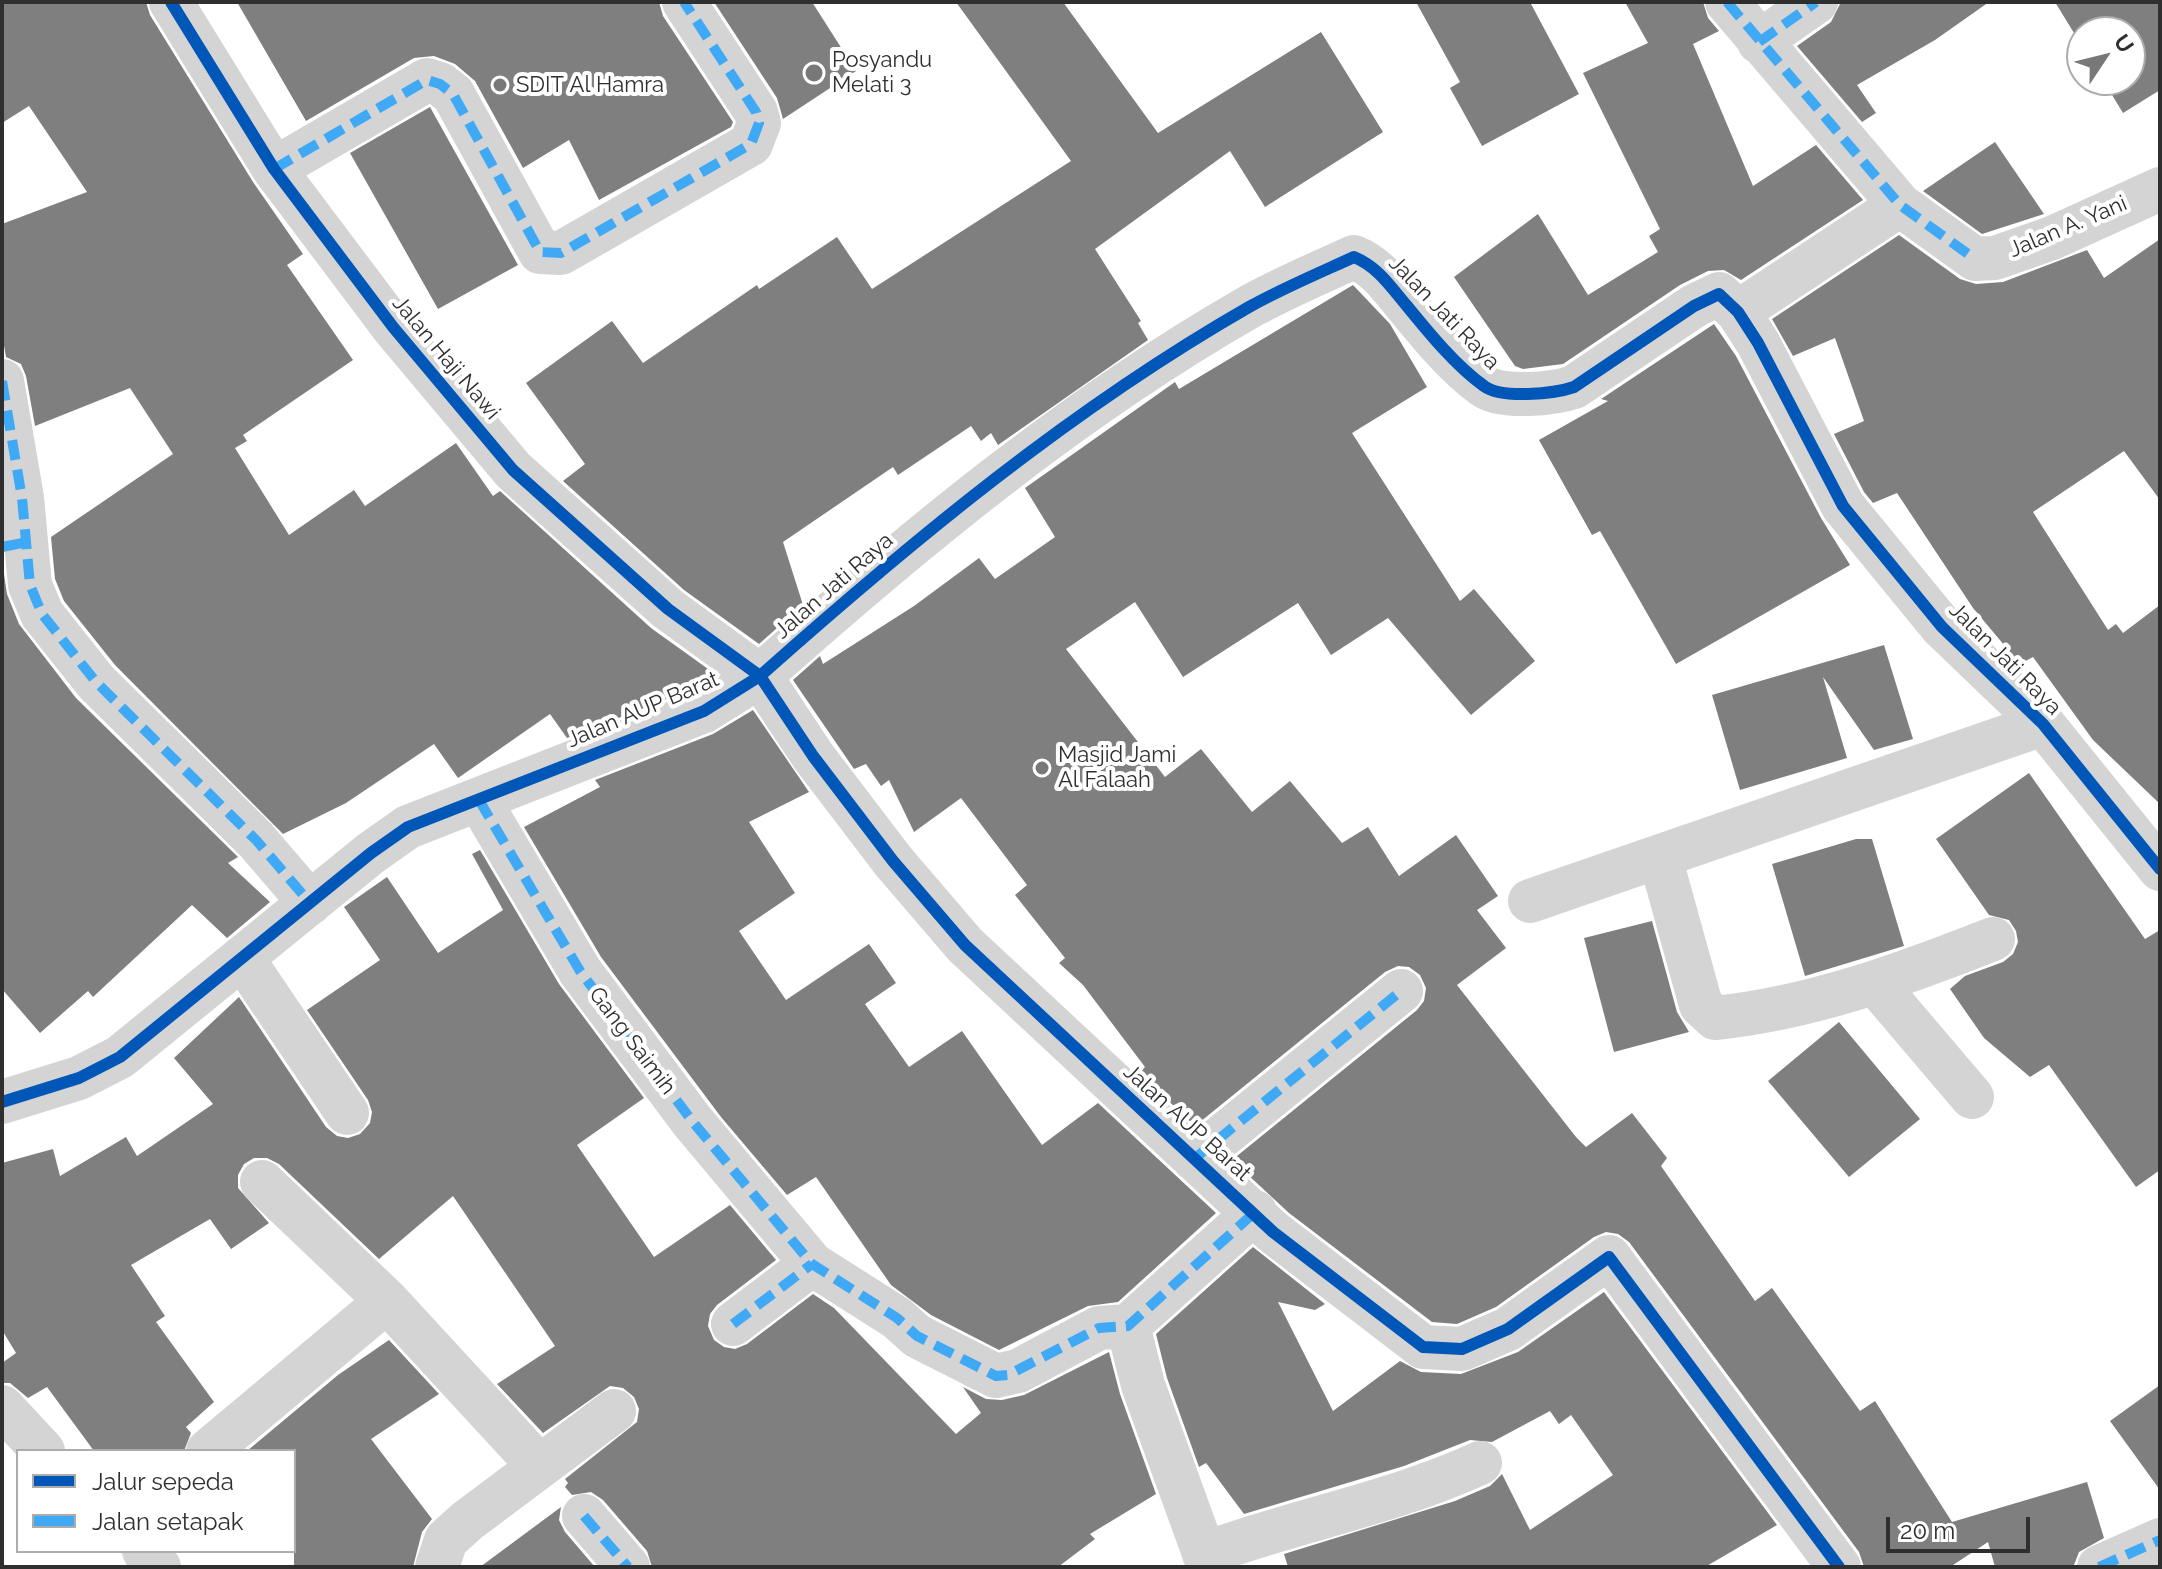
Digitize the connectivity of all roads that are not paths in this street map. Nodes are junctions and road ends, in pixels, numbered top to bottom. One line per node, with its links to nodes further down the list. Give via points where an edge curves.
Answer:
1 (171, 2): 6 (street, Jalan Haji Nawi)
2 (684, 2): 6 (street, via 756,112 757,134 751,144 561,253 540,252 453,94 427,80)
3 (1727, 2): 5 (street)
4 (1816, 2): 5 (street)
5 (1759, 42): 8 (street)
6 (274, 169): 12 (street, Jalan Haji Nawi, via 393,327 513,470 668,609)
7 (2160, 189): 8 (street, Jalan A. Yani, via 1995,258 1975,259)
8 (1900, 205): 9 (street)
9 (1738, 312): 12 (street, Jalan Jati Raya, via 1719,294 1706,298 1574,387 1555,393 1500,393 1485,387 1419,321 1378,271 1354,257 1251,306 1069,421 946,517); 13 (street, Jalan Jati Raya, via 1843,506 1942,627)
10 (2, 381): 11 (street)
11 (14, 544): 18 (street, via 42,614 64,645 130,718 256,840)
12 (760, 676): 14 (street, Jalan AUP Barat, via 704,711); 26 (street, Jalan AUP Barat, via 813,756 965,945)
13 (2043, 724): 15 (street); 16 (street, Jalan Jati Raya)
14 (479, 800): 18 (street, Jalan AUP Barat, via 408,827); 29 (street, Gang Saimih, via 580,971 692,1121)
15 (1660, 857): 17 (street); 21 (street, via 1701,1005 1715,1018 1767,1013)
16 (2160, 869)
17 (1530, 901)
18 (310, 903): 20 (street, Jalan AUP Barat)
19 (1993, 939): 21 (street)
20 (243, 959): 24 (street, Jalan AUP Barat, via 120,1057 79,1078); 25 (street)
21 (1875, 983): 23 (street)
22 (1401, 991): 26 (street)
23 (1972, 1097)
24 (2, 1102)
25 (347, 1113)
26 (1194, 1159): 28 (street, Jalan AUP Barat)
27 (262, 1182): 30 (street)
28 (1255, 1212): 32 (street, Jalan AUP Barat); 44 (street, via 1273,1232 1423,1347 1462,1349 1508,1329 1609,1257)
29 (812, 1264): 31 (street); 32 (street, Gang Saimih, via 917,1336 996,1376 1018,1371 1099,1328)
30 (387, 1301): 36 (street); 38 (street)
31 (733, 1324)
32 (1128, 1326): 41 (street, via 1143,1385)
33 (2, 1407): 35 (street)
34 (614, 1411): 38 (street)
35 (41, 1449)
36 (210, 1449)
37 (1480, 1463): 41 (street, via 1403,1495 1260,1533)
38 (539, 1466): 42 (street, via 446,1540)
39 (584, 1516): 43 (street)
40 (2160, 1540): 45 (street)
41 (1206, 1560)
42 (437, 1567)
43 (628, 1567)
44 (1839, 1567)
45 (2099, 1567)

